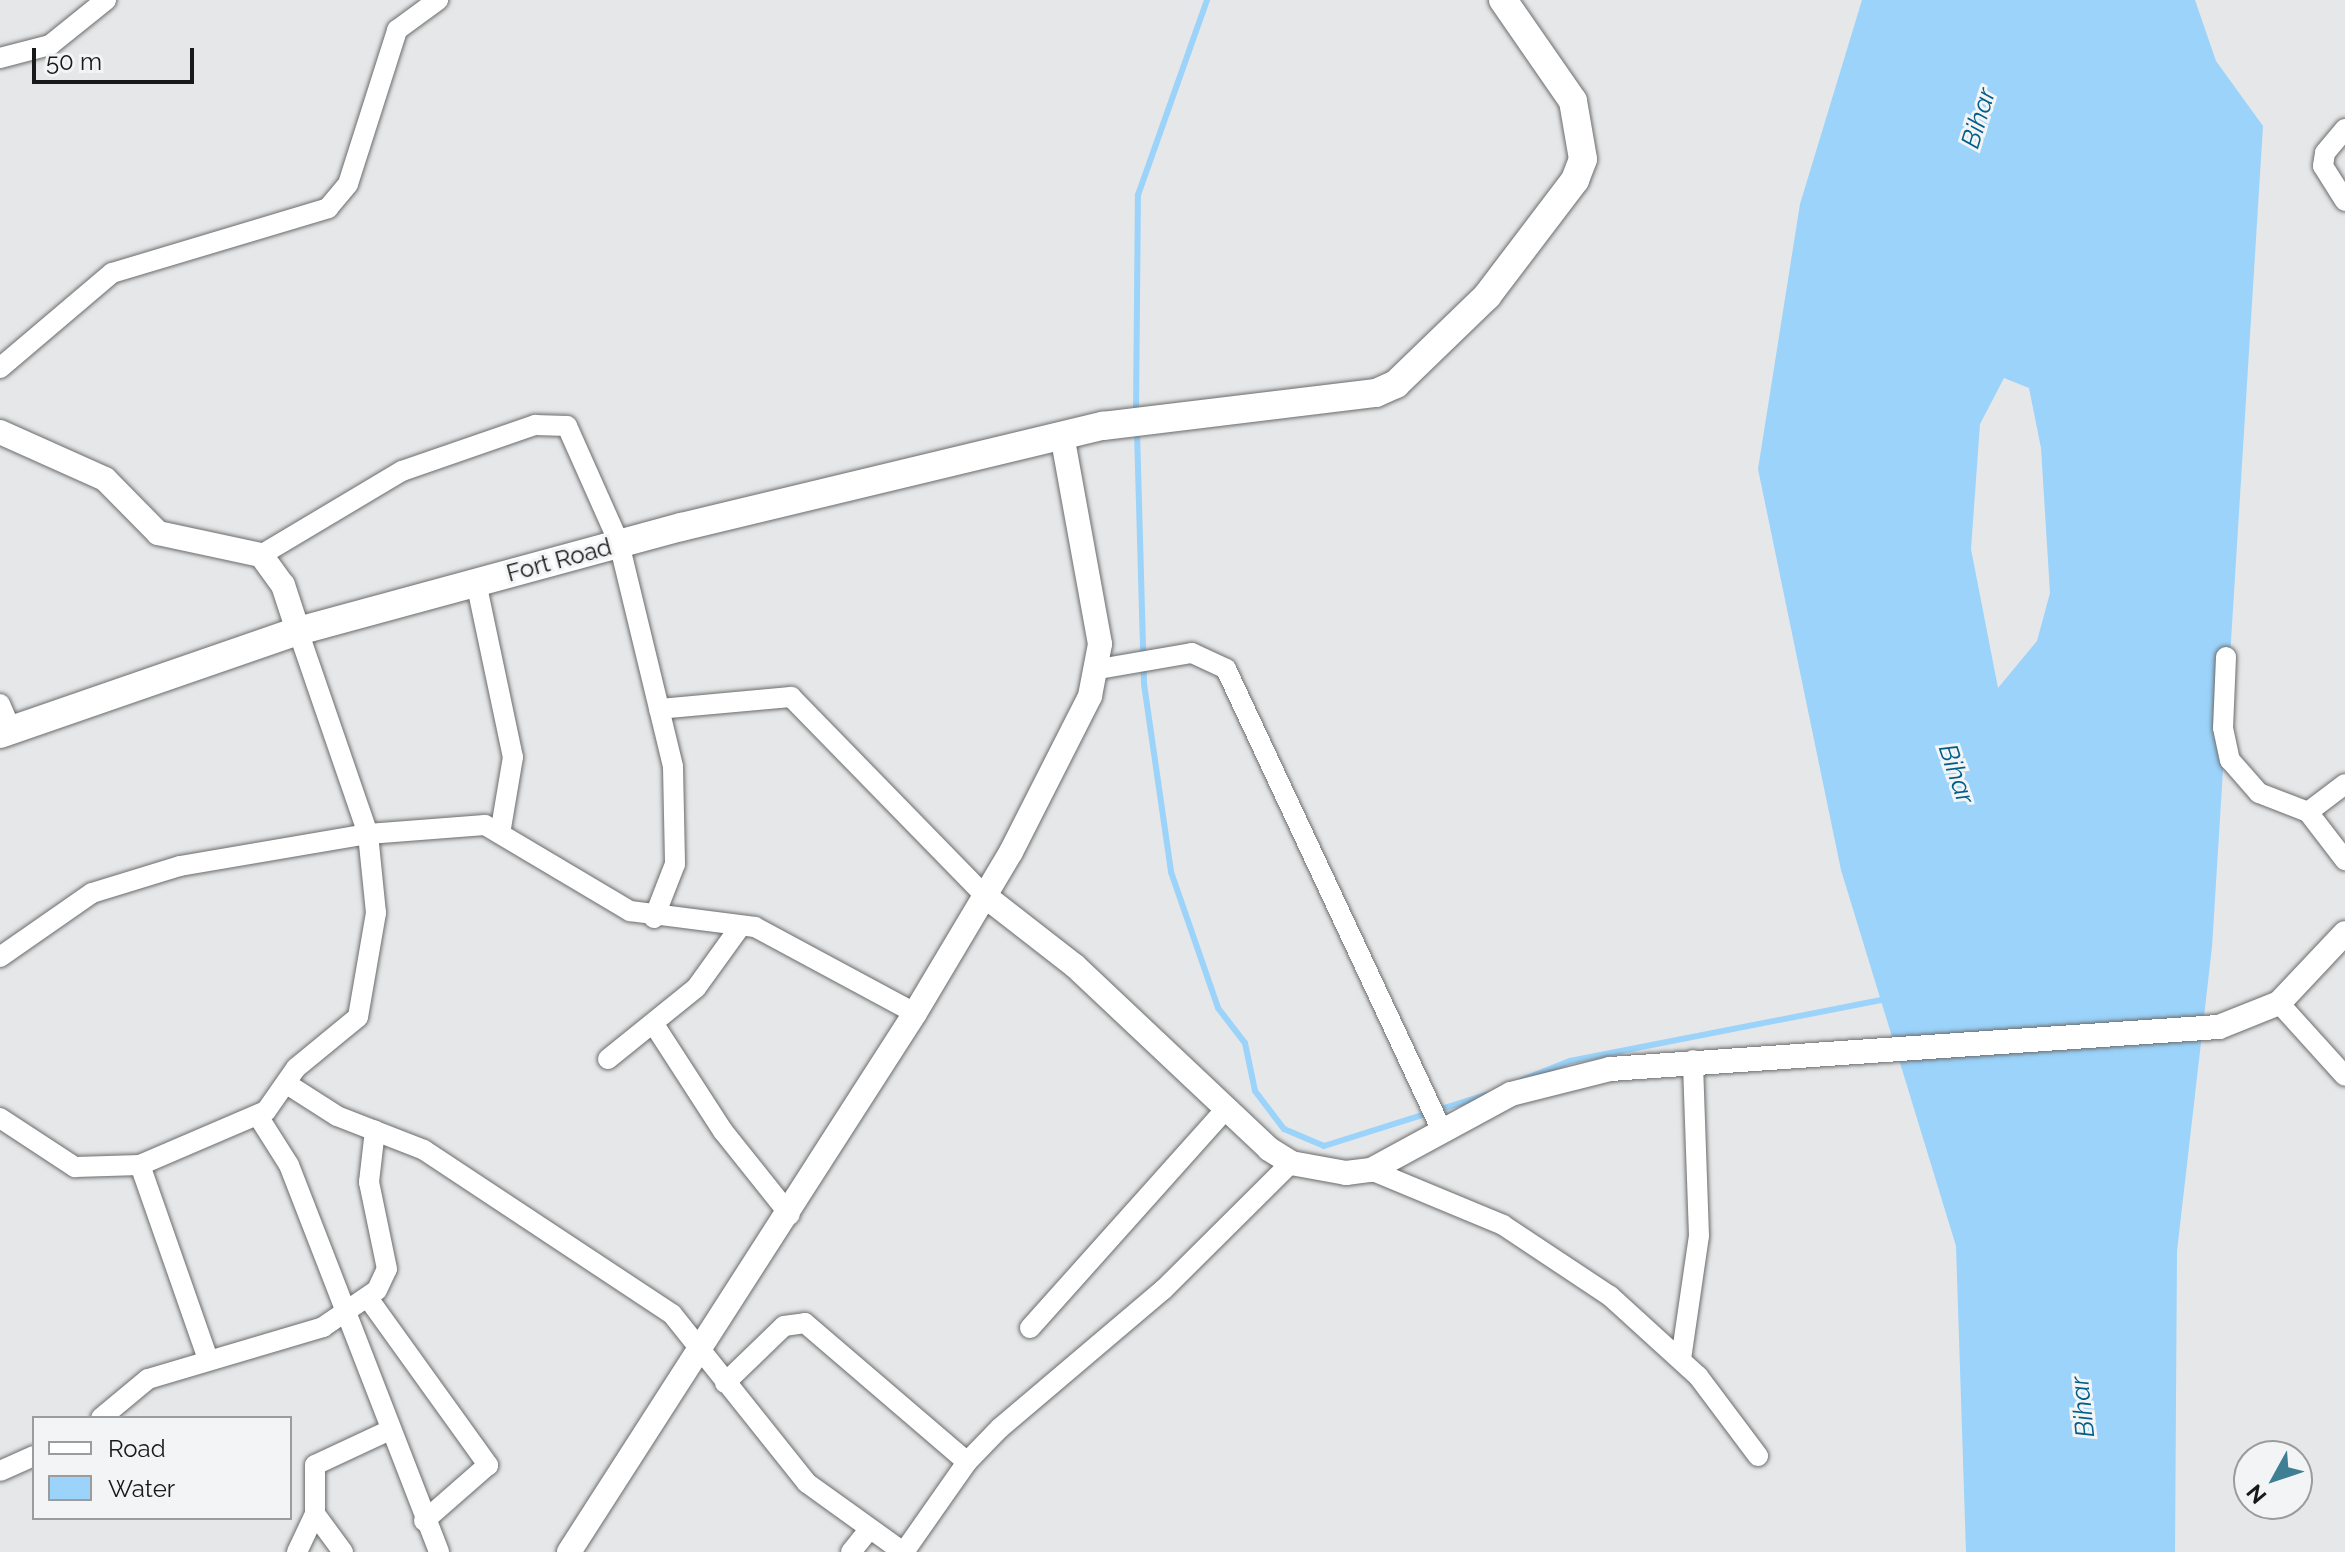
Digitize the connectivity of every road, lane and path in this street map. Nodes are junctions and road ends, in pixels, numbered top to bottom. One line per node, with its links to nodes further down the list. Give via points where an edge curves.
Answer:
1 (106, 0): 4 (street, via 50,45)
2 (438, 0): 7 (street, via 397,30 348,184 328,208 310,219 112,273)
3 (1503, 0): 9 (main road, Fort Road, via 1573,101 1583,159 1575,180 1487,296 1423,363 1376,393 1138,420)
4 (0, 58)
5 (2345, 129): 6 (street, via 2325,153 2323,166)
6 (2345, 201)
7 (0, 368)
8 (0, 432): 11 (street, via 105,479 158,533)
9 (1062, 435): 10 (main road, Fort Road); 15 (street, via 1096,614)
10 (619, 543): 11 (street, via 576,439 560,422 402,471); 12 (main road, Fort Road); 17 (street)
11 (261, 555): 13 (street, via 283,585)
12 (476, 582): 13 (main road, Fort Road); 21 (street, via 513,757)
13 (298, 631): 18 (main road, Fort Road); 22 (street)
14 (2226, 657): 20 (street, via 2223,728 2230,760 2259,793)
15 (1099, 669): 24 (street); 40 (street, via 1192,653 1226,669)
16 (0, 704): 18 (street)
17 (659, 709): 24 (street, via 791,697 834,733); 25 (street, via 677,804 675,864)
18 (6, 732)
19 (2345, 784): 20 (street)
20 (2308, 812): 23 (street)
21 (501, 828): 22 (street); 25 (street, via 609,902)
22 (368, 834): 28 (street, via 205,861 109,887); 35 (street, via 376,913 358,1017)
23 (2345, 860)
24 (985, 896): 30 (street); 36 (street, via 1075,966)
25 (654, 918): 26 (street)
26 (740, 927): 30 (street, via 755,927); 31 (street, via 696,988)
27 (2345, 933): 29 (street)
28 (0, 957)
29 (2279, 1003): 33 (street, via 2219,1027); 34 (street)
30 (915, 1013): 44 (street)
31 (655, 1026): 32 (street); 44 (street, via 723,1131)
32 (608, 1059)
33 (1693, 1060): 40 (street, via 1564,1077 1511,1094); 50 (street, via 1699,1236)
34 (2345, 1076)
35 (287, 1084): 37 (street); 39 (street)
36 (1223, 1112): 41 (street); 47 (street)
37 (258, 1116): 42 (street); 46 (street, via 289,1165)
38 (0, 1118): 42 (street, via 75,1167)
39 (375, 1130): 45 (street, via 369,1182 387,1269); 48 (street, via 424,1150 529,1215 680,1321)
40 (1442, 1131): 43 (street)
41 (1291, 1163): 43 (street, via 1346,1173); 56 (street, via 1163,1290)
42 (140, 1165): 49 (street)
43 (1371, 1170): 50 (street, via 1554,1255)
44 (790, 1215): 48 (street)
45 (368, 1298): 46 (street); 59 (street, via 488,1465)
46 (346, 1317): 49 (street); 53 (street)
47 (1030, 1328)
48 (699, 1353): 51 (street); 64 (street)
49 (208, 1359): 52 (street, via 148,1379)
50 (1681, 1359): 54 (street)
51 (725, 1383): 56 (street, via 784,1326 805,1323); 60 (street, via 807,1483)
52 (103, 1416)
53 (388, 1431): 58 (street, via 315,1465); 59 (street)
54 (1758, 1456)
55 (32, 1457): 57 (street)
56 (967, 1462): 66 (street)
57 (0, 1471)
58 (315, 1514): 61 (street); 62 (street)
59 (424, 1521): 63 (street)
60 (867, 1532): 65 (street); 66 (street)
61 (297, 1552)
62 (343, 1552)
63 (439, 1552)
64 (569, 1552)
65 (851, 1552)
66 (904, 1552)

